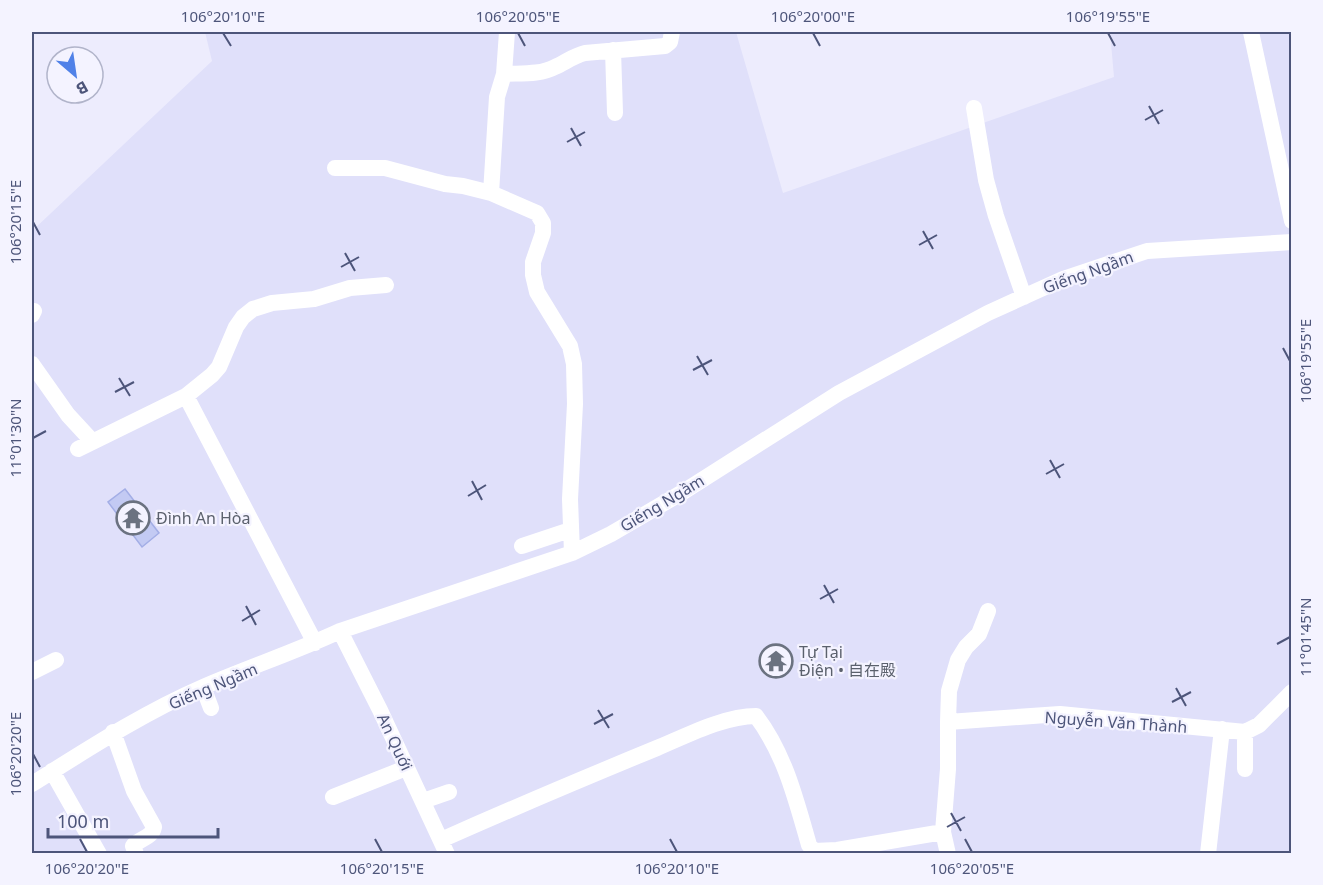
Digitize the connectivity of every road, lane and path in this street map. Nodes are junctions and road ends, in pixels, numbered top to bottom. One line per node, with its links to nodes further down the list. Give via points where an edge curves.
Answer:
1 (507, 32): 5 (street)
2 (672, 32): 4 (street, via 665,46)
3 (1251, 32): 10 (street)
4 (613, 50): 5 (street, via 573,56 540,72); 7 (street)
5 (504, 74): 9 (street, via 497,98)
6 (974, 108): 13 (street, via 986,180)
7 (615, 113)
8 (335, 168): 9 (street, via 385,168)
9 (490, 193): 16 (street, via 537,213 543,223 533,275 537,292 570,346 574,364)
10 (1292, 221)
11 (1292, 242): 13 (street, Giếng Ngầm, via 1148,251 1063,279)
12 (386, 285): 15 (street, via 350,288 253,309 236,327 219,367)
13 (1024, 297): 18 (street, Giếng Ngầm, via 839,393 684,492)
14 (32, 364): 15 (street, via 85,445)
15 (186, 396): 21 (street)
16 (570, 530): 17 (street); 18 (street)
17 (522, 546)
18 (572, 553): 20 (street, Giếng Ngầm)
19 (988, 611): 27 (street, via 979,634 958,660 950,691)
20 (340, 631): 21 (street, Giếng Ngầm); 31 (street, An Quới)
21 (315, 643): 24 (street, Giếng Ngầm)
22 (56, 660): 23 (street)
23 (32, 672)
24 (203, 687): 26 (street); 29 (street, Giếng Ngầm)
25 (1289, 698): 30 (street, via 1259,725)
26 (211, 708)
27 (948, 723): 28 (street, Nguyễn Văn Thành, via 1060,714); 38 (street)
28 (1222, 729): 30 (street, Nguyễn Văn Thành); 43 (street)
29 (113, 732): 33 (street, Giếng Ngầm); 41 (street, via 134,791 154,827 149,836 134,846)
30 (1245, 732): 32 (street)
31 (406, 768): 36 (street); 37 (street, An Quới)
32 (1245, 769)
33 (52, 771): 34 (street, Giếng Ngầm); 40 (street)
34 (32, 784)
35 (449, 792): 37 (street)
36 (333, 797)
37 (423, 801): 39 (street, An Quới)
38 (943, 832): 39 (street, via 814,851 789,777 767,730 756,716 742,716 560,787); 42 (street)
39 (444, 847)
40 (99, 854)
41 (136, 854)
42 (948, 854)
43 (1208, 854)

